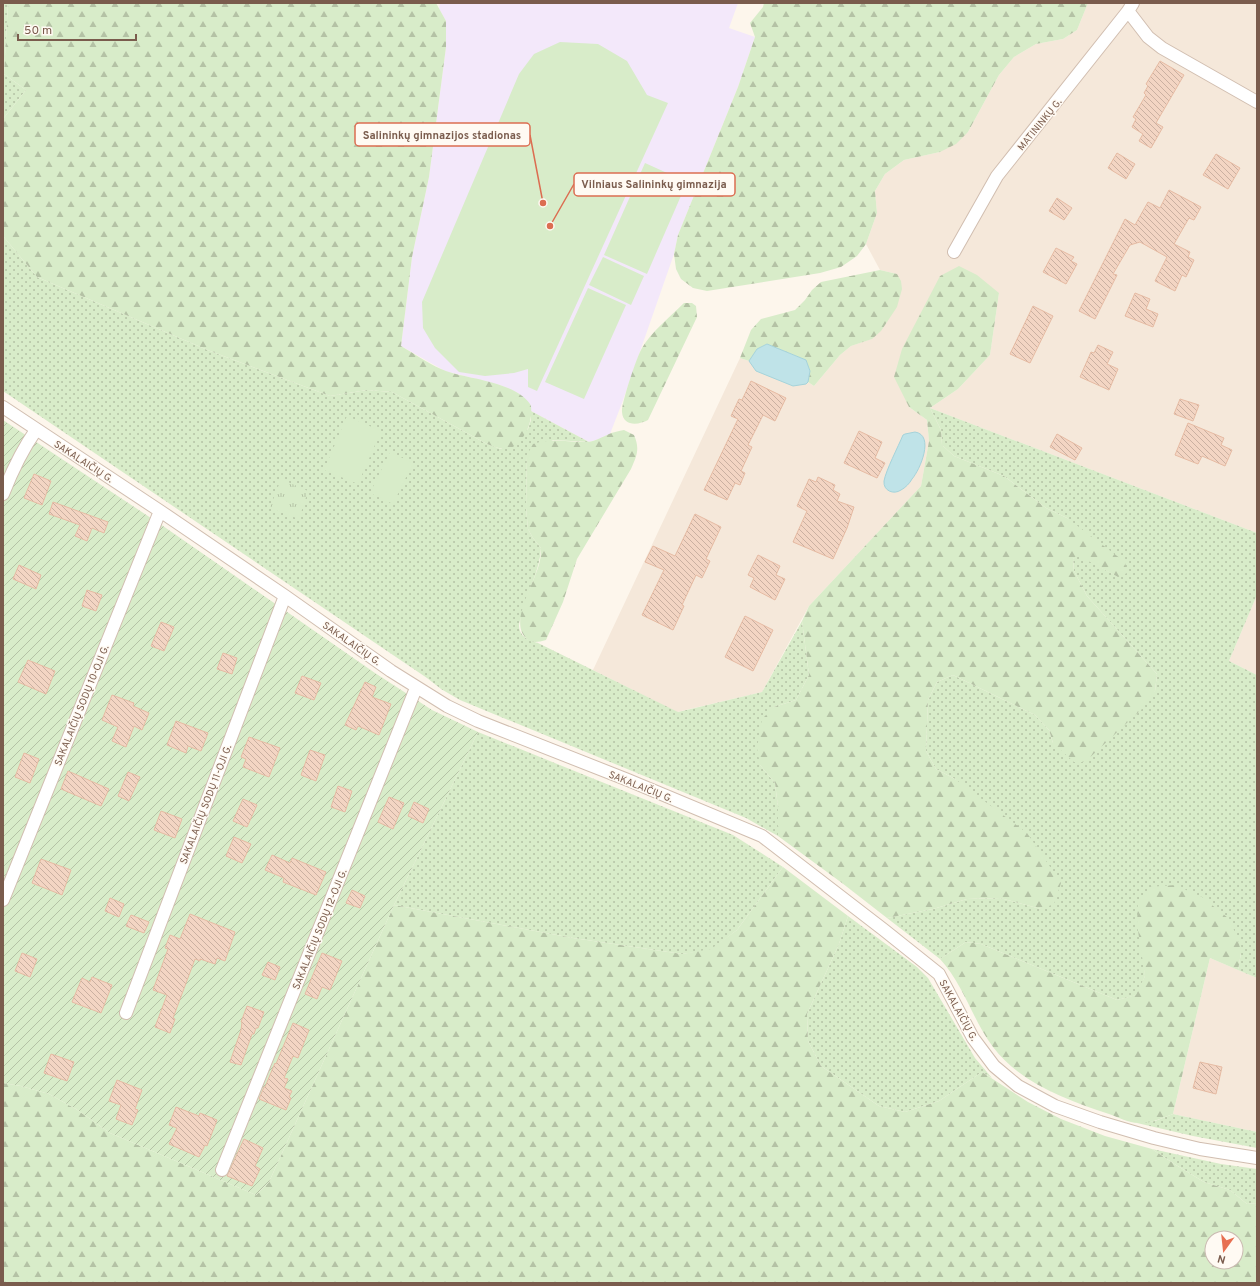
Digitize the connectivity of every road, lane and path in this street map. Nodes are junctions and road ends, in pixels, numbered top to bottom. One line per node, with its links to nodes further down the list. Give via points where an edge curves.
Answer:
1 (1131, 7): 2 (street, via 1148,37 1162,48); 3 (street, MATININKŲ G., via 998,176)
2 (1257, 102)
3 (954, 252)
4 (3, 407): 5 (street, SAKALAIČIŲ G.)
5 (36, 430): 6 (street, via 12,471); 7 (street, SAKALAIČIŲ G.)
6 (3, 494)
7 (160, 511): 8 (street, SAKALAIČIŲ G.); 10 (street, SAKALAIČIŲ SODŲ 10-OJI G.)
8 (284, 596): 9 (street, SAKALAIČIŲ G.); 11 (street, SAKALAIČIŲ SODŲ 11-OJI G.)
9 (416, 688): 12 (street, SAKALAIČIŲ G., via 478,721 762,836 939,974 974,1038 994,1066 1018,1086 1055,1106 1154,1138 1200,1149); 13 (street, SAKALAIČIŲ SODŲ 12-OJI G.)
10 (3, 900)
11 (126, 1013)
12 (1257, 1158)
13 (222, 1170)

